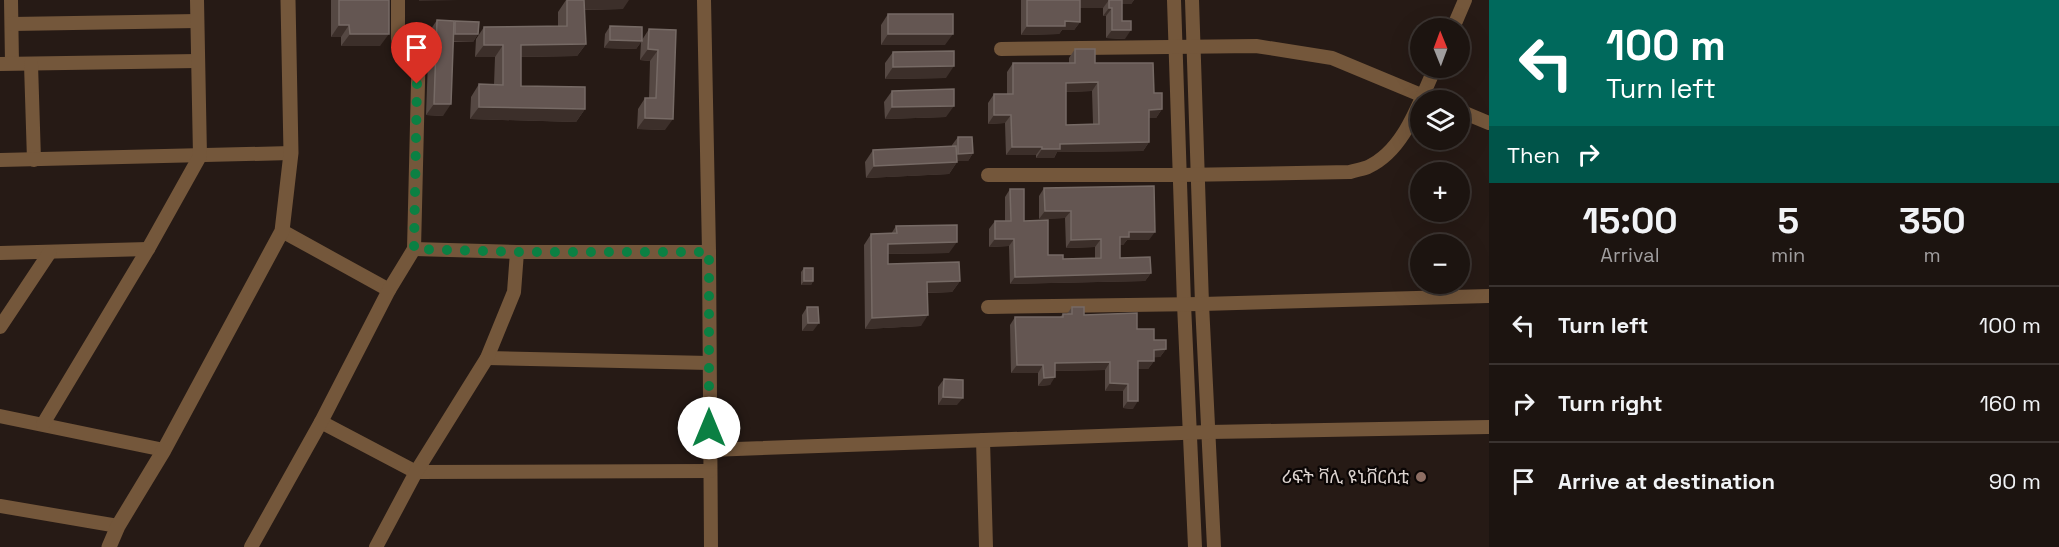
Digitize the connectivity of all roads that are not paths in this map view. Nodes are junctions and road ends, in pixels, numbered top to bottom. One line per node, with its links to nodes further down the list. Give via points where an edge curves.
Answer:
1 (11, 0): 11 (street)
2 (197, 0): 10 (street)
3 (288, 0): 22 (street)
4 (398, 0): 31 (street, via 398,39 419,40)
5 (704, 0): 34 (street)
6 (1174, 0): 13 (street)
7 (1192, 0): 12 (street)
8 (1466, 0): 9 (street)
9 (1458, 18)
10 (197, 21): 11 (street); 15 (street)
11 (12, 24): 16 (street)
12 (1193, 47): 13 (street); 18 (street, via 1256,46 1332,58); 26 (street)
13 (1175, 48): 14 (street); 27 (street)
14 (1001, 49)
15 (197, 62): 17 (street); 23 (street)
16 (6, 63): 17 (street)
17 (31, 64): 25 (street)
18 (1410, 91)
19 (1470, 115): 20 (street)
20 (1489, 123)
21 (1410, 125): 26 (street, via 1384,157 1350,172)
22 (291, 153): 23 (street); 29 (street)
23 (200, 156): 25 (street); 30 (street)
24 (0, 160): 25 (street)
25 (34, 160)
26 (1197, 174): 27 (street); 39 (street)
27 (1180, 175): 28 (street); 38 (street)
28 (988, 176)
29 (282, 231): 36 (street); 51 (street)
30 (148, 249): 32 (street); 46 (street)
31 (414, 249): 33 (street); 36 (street)
32 (50, 252): 35 (street); 41 (street)
33 (517, 252): 34 (street); 42 (street, via 514,292)
34 (709, 252): 43 (street)
35 (0, 253)
36 (389, 290): 45 (street)
37 (1489, 296): 39 (street)
38 (1184, 304): 39 (street); 40 (street); 49 (street)
39 (1202, 304): 48 (street)
40 (988, 307)
41 (0, 327)
42 (487, 358): 43 (street); 54 (street)
43 (709, 363): 52 (street)
44 (0, 416): 46 (street)
45 (321, 422): 54 (street); 58 (street)
46 (43, 424): 51 (street)
47 (1489, 427): 48 (street)
48 (1209, 432): 49 (street); 63 (street)
49 (1189, 433): 50 (street); 62 (street)
50 (983, 440): 52 (street); 61 (street)
51 (164, 450): 56 (street)
52 (709, 450): 53 (street)
53 (710, 471): 54 (street); 60 (street)
54 (416, 472): 59 (street)
55 (0, 506): 56 (street)
56 (118, 526): 57 (street)
57 (110, 547)
58 (251, 547)
59 (376, 547)
60 (711, 547)
61 (986, 547)
62 (1195, 547)
63 (1214, 547)

